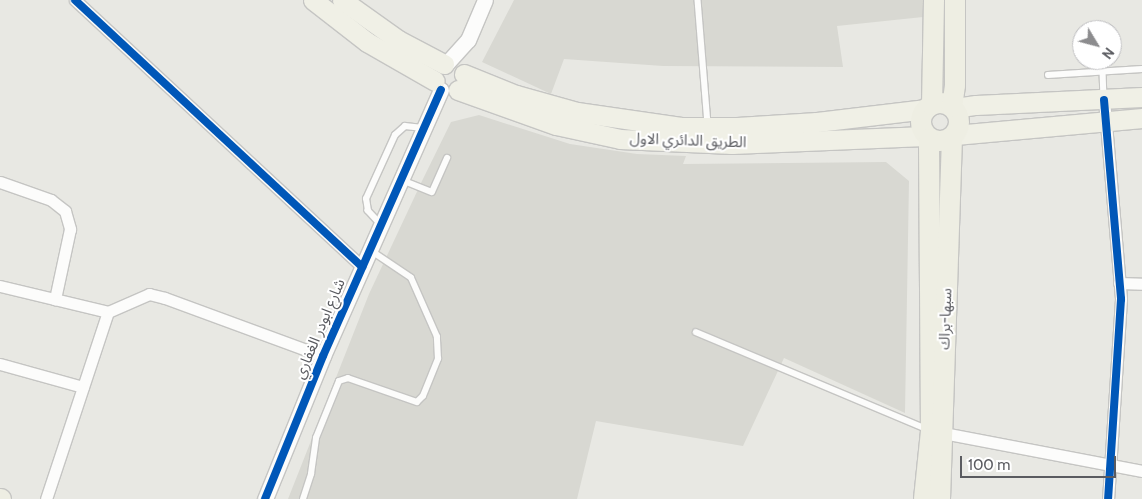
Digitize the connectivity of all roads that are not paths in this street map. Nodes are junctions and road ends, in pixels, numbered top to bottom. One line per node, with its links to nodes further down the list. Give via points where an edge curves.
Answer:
1 (76, 0): 27 (street)
2 (313, 0): 11 (main road, الطريق الدائري الاول, via 367,42)
3 (342, 0): 11 (main road, الطريق الدائري الاول)
4 (485, 0): 11 (street, شارع ابودر الغفاري)
5 (698, 0): 19 (lane)
6 (934, 0): 14 (highway)
7 (954, 0): 15 (highway)
8 (1142, 69): 9 (lane)
9 (1103, 71): 10 (lane); 13 (lane)
10 (1048, 75)
11 (450, 76): 18 (street, شارع ابودر الغفاري); 19 (main road, الطريق الدائري الاول, via 577,112 654,124); 20 (main road, الطريق الدائري الاول, via 556,125 620,139 732,144)
12 (1142, 98): 13 (main road)
13 (1104, 100): 15 (main road, via 976,104); 17 (street)
14 (928, 107): 15 (highway, via 942,103); 19 (main road, الطريق الدائري الاول, via 817,122); 20 (highway, via 920,125)
15 (953, 108): 21 (highway, via 959,118)
16 (1142, 118): 17 (main road)
17 (1106, 121): 21 (main road); 28 (street)
18 (424, 128): 23 (street, شارع ابودر الغفاري); 25 (lane, via 405,126 399,129 378,171 366,203 368,211)
19 (709, 128)
20 (927, 137): 21 (highway, via 938,142); 37 (highway, سبها-براك)
21 (953, 137): 37 (highway, سبها-براك)
22 (447, 158): 23 (lane, via 432,192)
23 (400, 180): 25 (street, شارع ابودر الغفاري)
24 (0, 182): 31 (street, via 51,200 65,211 70,230)
25 (380, 225): 26 (street, شارع ابودر الغفاري)
26 (369, 250): 27 (street, شارع ابودر الغفاري); 42 (lane, via 411,278 437,337 438,359 422,398 417,402 348,378 339,381 316,438 311,474)
27 (362, 267): 34 (street, شارع ابودر الغفاري)
28 (1119, 283): 29 (street); 38 (street, via 1121,299)
29 (1142, 284)
30 (0, 286): 31 (street)
31 (55, 299): 32 (street)
32 (108, 312): 34 (street, via 149,294); 36 (street)
33 (696, 332): 37 (lane)
34 (323, 356): 41 (street, شارع ابودر الغفاري)
35 (0, 364): 36 (street)
36 (83, 387): 40 (street)
37 (937, 432): 38 (street); 43 (highway, سبها-براك); 44 (highway, سبها-براك)
38 (1109, 464): 39 (street); 45 (street)
39 (1142, 471)
40 (46, 499)
41 (266, 499)
42 (303, 499)
43 (924, 499)
44 (940, 499)
45 (1108, 499)

